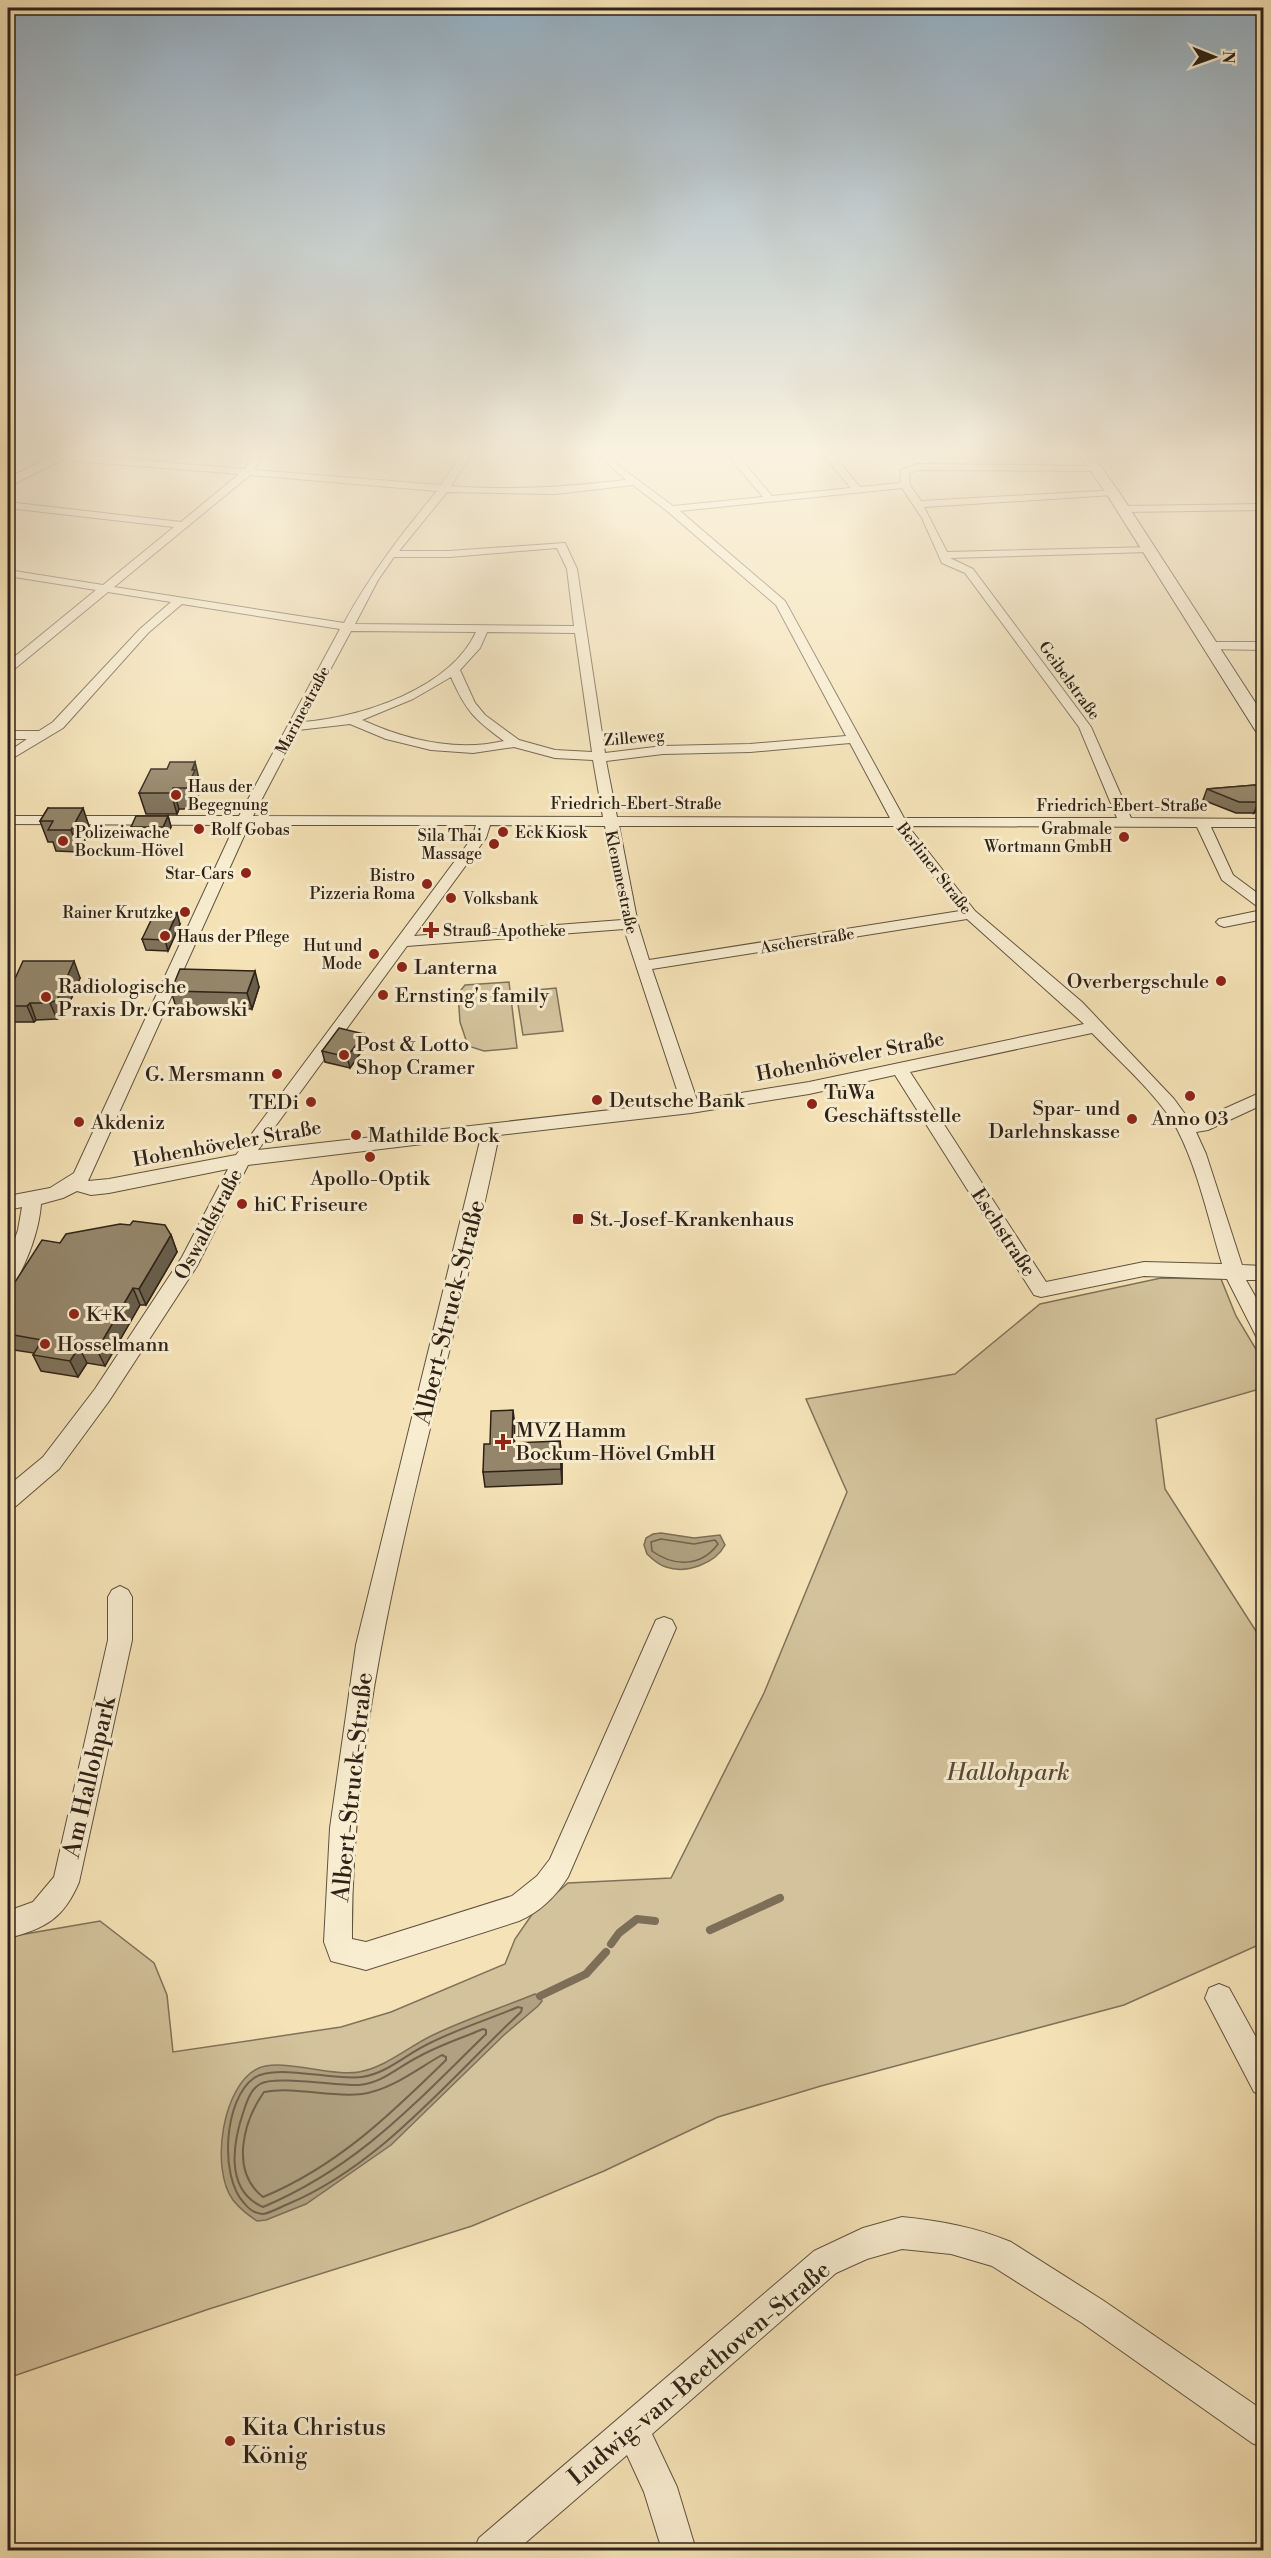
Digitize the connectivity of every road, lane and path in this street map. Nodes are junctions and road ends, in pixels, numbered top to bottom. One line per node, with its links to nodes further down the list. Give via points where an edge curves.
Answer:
1 (129, 569): 8 (street)
2 (380, 569): 10 (street, Marinestraße)
3 (572, 569): 12 (street, Klemmestraße)
4 (742, 569): 22 (street, Berliner Straße, via 782,603)
5 (965, 569): 31 (street, Geibelstraße, via 1085,727)
6 (1161, 569): 13 (street)
7 (8, 573): 8 (street)
8 (105, 589): 9 (street); 15 (street)
9 (180, 600): 10 (street); 21 (street, via 144,631 70,713)
10 (347, 627): 11 (street); 18 (street, Marinestraße)
11 (483, 629): 12 (street); 16 (street, via 467,657)
12 (580, 630): 25 (street, Klemmestraße)
13 (1210, 646): 14 (street); 19 (street)
14 (1263, 646)
15 (9, 665)
16 (454, 670): 17 (street); 23 (street, Zilleweg, via 469,704)
17 (352, 720): 18 (street); 23 (street, via 397,739 428,746 487,749)
18 (293, 727): 27 (street, Marinestraße)
19 (1263, 730)
20 (8, 735): 21 (street)
21 (42, 735): 24 (street)
22 (855, 739): 25 (street, Zilleweg); 30 (street, Berliner Straße)
23 (514, 743): 25 (street, Zilleweg, via 555,754)
24 (8, 757)
25 (599, 757): 29 (street, Klemmestraße)
26 (8, 820): 27 (street, Friedrich-Ebert-Straße)
27 (244, 821): 28 (street, Friedrich-Ebert-Straße); 48 (street, Marinestraße)
28 (485, 821): 29 (street, Friedrich-Ebert-Straße); 39 (street, Oswaldstraße, via 479,838)
29 (610, 821): 30 (street, Friedrich-Ebert-Straße); 38 (street, Klemmestraße)
30 (898, 823): 31 (street, Friedrich-Ebert-Straße); 36 (street, Berliner Straße)
31 (1126, 823): 32 (street, Friedrich-Ebert-Straße)
32 (1202, 823): 33 (street, Friedrich-Ebert-Straße); 34 (street, via 1227,877)
33 (1263, 823)
34 (1263, 906)
35 (1263, 914): 37 (street)
36 (970, 915): 40 (street, Ascherstraße); 41 (street, Berliner Straße)
37 (1224, 922)
38 (630, 924): 39 (street); 40 (street, Klemmestraße)
39 (402, 942): 47 (street, Oswaldstraße)
40 (643, 966): 44 (street, Klemmestraße)
41 (1097, 1027): 42 (street, Hohenhöveler Straße); 45 (street, Berliner Straße, via 1168,1103)
42 (900, 1070): 44 (street, Hohenhöveler Straße); 51 (street, Eschstraße, via 1041,1290 1144,1269)
43 (1263, 1097): 45 (street, via 1202,1126)
44 (691, 1107): 46 (street, Hohenhöveler Straße)
45 (1185, 1127): 51 (street, Berliner Straße)
46 (491, 1131): 47 (street, Hohenhöveler Straße); 57 (street, Albert-Struck-Straße, via 368,1645 343,1828 338,1904 341,1951 366,1956 519,1907 548,1886)
47 (242, 1159): 48 (street, Hohenhöveler Straße, via 109,1186 91,1188); 55 (street, Oswaldstraße, via 190,1261 151,1324 51,1463)
48 (75, 1184): 49 (street, Hohenhöveler Straße, via 51,1195)
49 (32, 1198): 50 (street, Hohenhöveler Straße); 53 (street, via 32,1216 24,1243)
50 (8, 1203)
51 (1235, 1271): 52 (street); 54 (street, Berliner Straße)
52 (1263, 1273)
53 (8, 1278)
54 (1263, 1332)
55 (13, 1488)
56 (120, 1597): 58 (street, Am Hallohpark, via 120,1640 66,1882 54,1903 35,1918)
57 (664, 1628)
58 (8, 1924)
59 (1219, 1998): 60 (street)
60 (1263, 2082)
61 (632, 2430): 62 (street, Ludwig-van-Beethoven-Straße, via 825,2262 863,2244 902,2233 951,2238 1000,2253 1093,2312); 63 (street, Ludwig-van-Beethoven-Straße); 64 (street, via 660,2487)
62 (1263, 2431)
63 (491, 2550)
64 (679, 2550)

